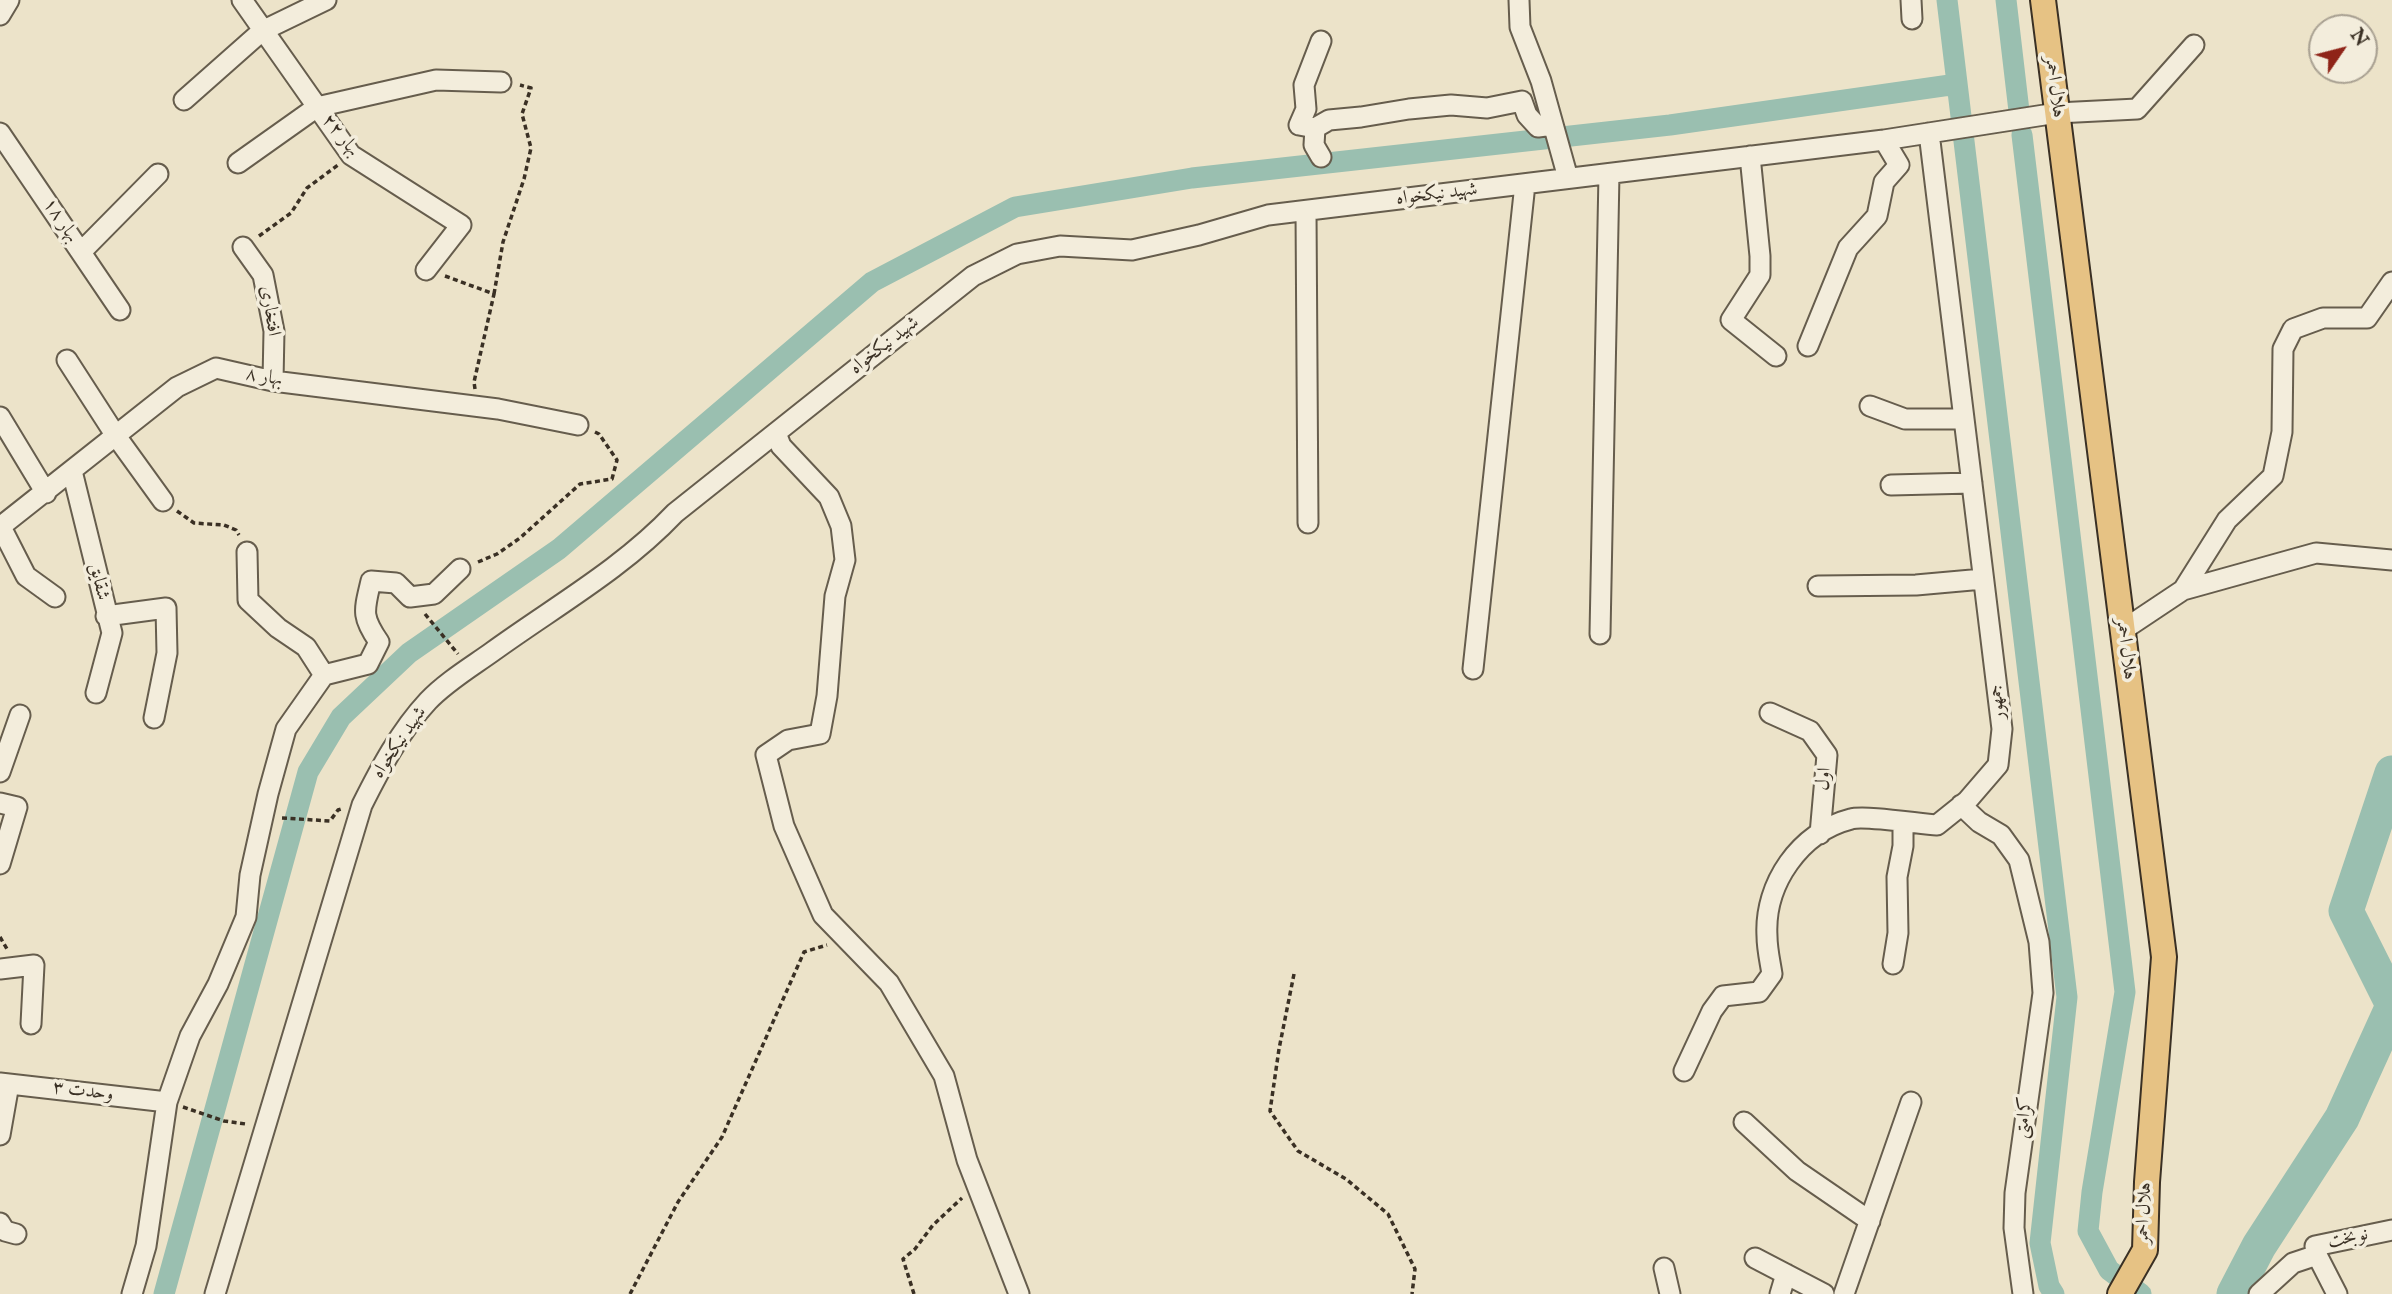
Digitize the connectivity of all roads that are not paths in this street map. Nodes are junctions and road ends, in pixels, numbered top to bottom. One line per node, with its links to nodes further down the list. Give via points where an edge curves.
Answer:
1 (9, 0): 6 (street)
2 (242, 0): 7 (street, بهار ۲۲)
3 (326, 0): 7 (street)
4 (1519, 0): 16 (street, via 1520,27)
5 (2043, 0): 13 (main road, هلال احمر)
6 (0, 15)
7 (262, 31): 11 (street); 12 (street, بهار ۲۲)
8 (1321, 41): 14 (street, via 1304,85 1306,109 1299,125)
9 (2193, 44): 13 (street, شهید نیکخواه, via 2137,109)
10 (501, 82): 12 (street, via 436,80)
11 (184, 100)
12 (317, 107): 21 (street); 29 (street, بهار ۲۲, via 351,155 461,225)
13 (2057, 113): 17 (street, شهید نیکخواه); 57 (main road, هلال احمر)
14 (1315, 128): 16 (street, via 1329,120 1451,105 1487,108 1522,101 1538,127); 20 (street, via 1314,145)
15 (0, 133): 28 (street, بهار ۱۸)
16 (1556, 133): 24 (street)
17 (1929, 133): 18 (street, شهید نیکخواه); 38 (street, جمهور)
18 (1884, 140): 19 (street, شهید نیکخواه); 32 (street, via 1899,165 1884,182 1877,216 1848,248)
19 (1750, 156): 23 (street, شهید نیکخواه); 33 (street, via 1760,275 1731,320)
20 (1321, 157)
21 (238, 163)
22 (158, 174): 28 (street)
23 (1609, 174): 24 (street, شهید نیکخواه); 58 (street)
24 (1568, 178): 25 (street, شهید نیکخواه)
25 (1525, 184): 26 (street, شهید نیکخواه); 59 (street)
26 (1306, 211): 40 (street, شهید نیکخواه, via 1268,215 1132,250 1060,246 1017,254 973,276); 47 (street)
27 (243, 247): 35 (street, افتخاری, via 263,275 274,331)
28 (81, 252): 31 (street, بهار ۱۸)
29 (426, 270)
30 (2392, 282): 54 (street, via 2367,318 2323,318 2293,329 2283,349 2283,432 2273,476 2227,520)
31 (120, 310)
32 (1808, 346)
33 (1776, 356)
34 (67, 360): 41 (street)
35 (273, 381): 39 (street, بهار ۸, via 477,406); 41 (street, بهار ۸, via 215,368 177,387)
36 (1870, 406): 38 (street, via 1905,419)
37 (0, 417): 45 (street)
38 (1964, 419): 43 (street, جمهور)
39 (578, 425)
40 (776, 433): 87 (street, شهید نیکخواه, via 675,513 650,540 429,700 405,730 360,810); 88 (street, via 781,446 829,497 841,526 845,560 835,596 820,734 788,740 766,755 784,827 822,915 889,984 944,1076 967,1160)
41 (116, 436): 42 (street, بهار ۸); 46 (street)
42 (72, 471): 45 (street, بهار ۸); 56 (street, شقایق)
43 (1972, 483): 44 (street); 52 (street, جمهور)
44 (1892, 485)
45 (46, 493): 48 (street, بهار ۸)
46 (163, 501)
47 (1308, 523)
48 (0, 527): 55 (street, via 26,576)
49 (247, 552): 60 (street, via 248,600 306,647)
50 (2389, 560): 54 (street, via 2316,553)
51 (460, 569): 60 (street, via 434,594 410,597 396,583 371,581 366,624 379,642 368,664)
52 (1983, 579): 53 (street); 67 (street, جمهور, via 2002,729 1998,765)
53 (1818, 586)
54 (2183, 590): 57 (street)
55 (55, 597)
56 (106, 616): 61 (street, شقایق, via 112,633); 64 (street, via 166,608 167,653)
57 (2123, 630): 94 (main road, هلال احمر, via 2164,957 2145,1250)
58 (1600, 634)
59 (1473, 669)
60 (324, 675): 76 (street, via 285,729 250,875 246,917 190,1036)
61 (96, 693)
62 (1770, 713): 69 (street, اول, via 1810,731 1827,755)
63 (20, 715): 65 (street)
64 (154, 718)
65 (0, 772)
66 (0, 803): 70 (street, via 17,807)
67 (1961, 805): 68 (street, جمهور, via 1937,825); 93 (street, کرامتی, via 2001,835 2019,860 2039,942 2043,993 2015,1193 2014,1228)
68 (1903, 822): 69 (street, جمهور, via 1853,818); 71 (street)
69 (1820, 834): 74 (street, جمهور, via 1797,851 1773,889 1766,934 1772,974 1759,992 1724,996 1712,1011)
70 (0, 864)
71 (1893, 964)
72 (0, 969): 73 (street, via 34,965)
73 (31, 1024)
74 (1684, 1072)
75 (4, 1083): 76 (street, وحدت ۳); 79 (street)
76 (167, 1102): 86 (street, via 146,1246)
77 (1911, 1102): 80 (street)
78 (1744, 1122): 80 (street, via 1797,1171)
79 (0, 1135)
80 (1870, 1221): 92 (street)
81 (2392, 1230): 82 (street, نوبخت, via 2315,1246)
82 (2317, 1255): 95 (street, via 2293,1263); 96 (street, نوبخت)
83 (1755, 1258): 85 (street)
84 (1664, 1268): 89 (street)
85 (1786, 1274): 90 (street); 91 (street)
86 (132, 1294)
87 (215, 1294)
88 (1019, 1294)
89 (1670, 1294)
90 (1780, 1294)
91 (1824, 1294)
92 (1844, 1294)
93 (2023, 1294)
94 (2120, 1294)
95 (2259, 1294)
96 (2337, 1294)

